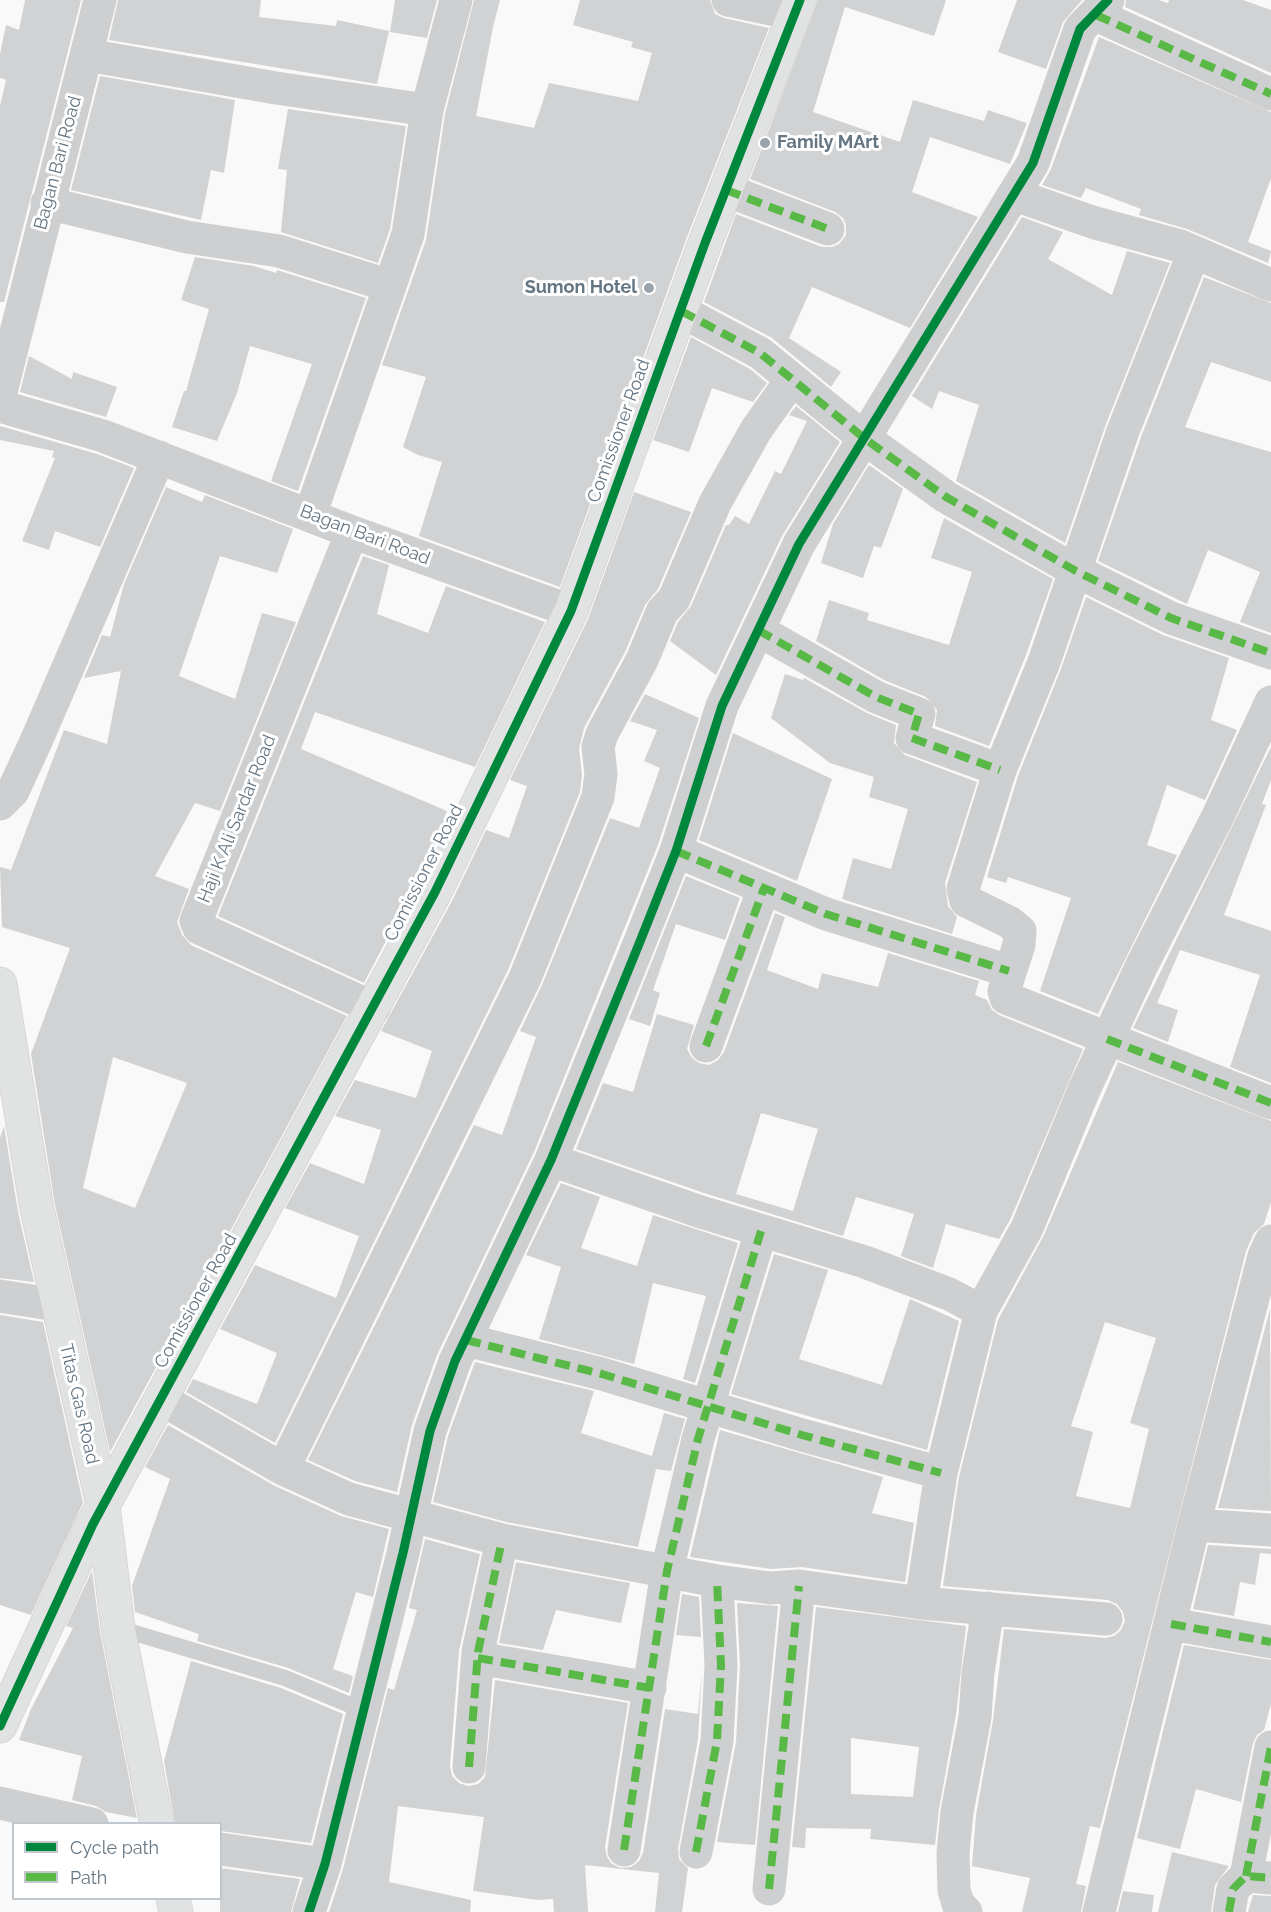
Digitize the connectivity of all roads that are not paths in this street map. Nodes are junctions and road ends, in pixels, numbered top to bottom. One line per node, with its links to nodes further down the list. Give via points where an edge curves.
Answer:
1 (100, 0): 6 (street, Bagan Bari Road)
2 (456, 0): 8 (street)
3 (728, 0): 4 (street)
4 (797, 7): 9 (street, Comissioner Road)
5 (1102, 8): 7 (street); 10 (street, via 1080,29 1033,163)
6 (87, 55): 8 (street); 11 (street, Bagan Bari Road)
7 (1271, 94)
8 (427, 110): 15 (street, via 408,234)
9 (726, 190): 12 (street); 16 (street, Comissioner Road)
10 (1015, 195): 13 (street); 20 (street)
11 (47, 203): 15 (street, via 187,237 279,251); 18 (street, Bagan Bari Road)
12 (828, 229)
13 (1194, 252): 14 (street); 24 (street, via 1123,431)
14 (1271, 285)
15 (390, 286): 22 (street)
16 (681, 311): 17 (street, via 760,353); 25 (street, Comissioner Road)
17 (792, 379): 20 (street); 48 (street, via 756,430 715,503 674,599 662,612 642,660 602,734 598,747 598,797 525,978)
18 (0, 396)
19 (0, 406): 21 (street, Bagan Bari Road)
20 (864, 438): 24 (street, via 946,496); 26 (street, via 799,544)
21 (159, 457): 22 (street, Bagan Bari Road); 30 (street, via 37,739 13,791)
22 (310, 515): 23 (street, Bagan Bari Road)
23 (352, 532): 25 (street, Bagan Bari Road); 35 (street, Haji K Ali Sardar Road, via 196,921 199,928)
24 (1076, 571): 27 (street, via 1171,618); 29 (street)
25 (571, 611): 35 (street, Comissioner Road, via 435,892)
26 (758, 630): 29 (street, via 876,697 919,714 912,738); 31 (street, via 722,706)
27 (1271, 653)
28 (1271, 702): 36 (street)
29 (1000, 770): 33 (street, via 963,889 966,901 1020,931)
30 (0, 804)
31 (676, 851): 32 (street); 39 (street)
32 (764, 888): 33 (street, via 826,914); 37 (street)
33 (1010, 971): 36 (street, via 1004,991 1006,998)
34 (0, 984): 43 (street, Titas Gas Road)
35 (374, 1008): 46 (street, Comissioner Road)
36 (1107, 1039): 38 (street); 44 (street, via 1027,1228)
37 (706, 1046)
38 (1271, 1103)
39 (551, 1160): 40 (street); 45 (street)
40 (761, 1231): 44 (street, via 865,1262 949,1294); 47 (street)
41 (1271, 1241): 52 (street)
42 (0, 1296): 43 (street)
43 (57, 1305): 50 (street, Titas Gas Road)
44 (981, 1311): 49 (street)
45 (466, 1340): 47 (street); 51 (street, via 430,1431)
46 (161, 1399): 48 (street); 50 (street, Comissioner Road)
47 (708, 1405): 49 (street); 55 (street)
48 (283, 1469): 51 (street, via 349,1499)
49 (941, 1473): 58 (street)
50 (103, 1506): 62 (street, Titas Gas Road); 67 (street, Comissioner Road)
51 (413, 1515): 54 (street); 66 (street)
52 (1194, 1525): 53 (street); 61 (street)
53 (1271, 1530)
54 (502, 1540): 55 (street); 64 (street)
55 (667, 1571): 56 (street); 65 (street)
56 (717, 1581): 57 (street, via 770,1588); 75 (street, via 721,1665 717,1741)
57 (799, 1586): 58 (street); 78 (street)
58 (921, 1603): 59 (street)
59 (988, 1608): 60 (street); 80 (street, via 953,1853 954,1890 958,1904)
60 (1106, 1619)
61 (1171, 1624): 63 (street); 81 (street)
62 (118, 1628): 66 (lane, via 285,1678); 72 (street, Titas Gas Road)
63 (1271, 1642)
64 (478, 1658): 65 (street); 69 (street)
65 (650, 1688): 74 (street)
66 (362, 1710): 76 (street)
67 (0, 1726)
68 (1271, 1747): 77 (street)
69 (469, 1767)
70 (0, 1803): 71 (street)
71 (83, 1822)
72 (158, 1822)
73 (222, 1849): 76 (street)
74 (624, 1850)
75 (696, 1851)
76 (324, 1864): 79 (street)
77 (1258, 1877): 82 (street, via 1233,1889)
78 (769, 1889)
79 (309, 1912)
80 (966, 1912)
81 (1099, 1912)
82 (1229, 1912)

